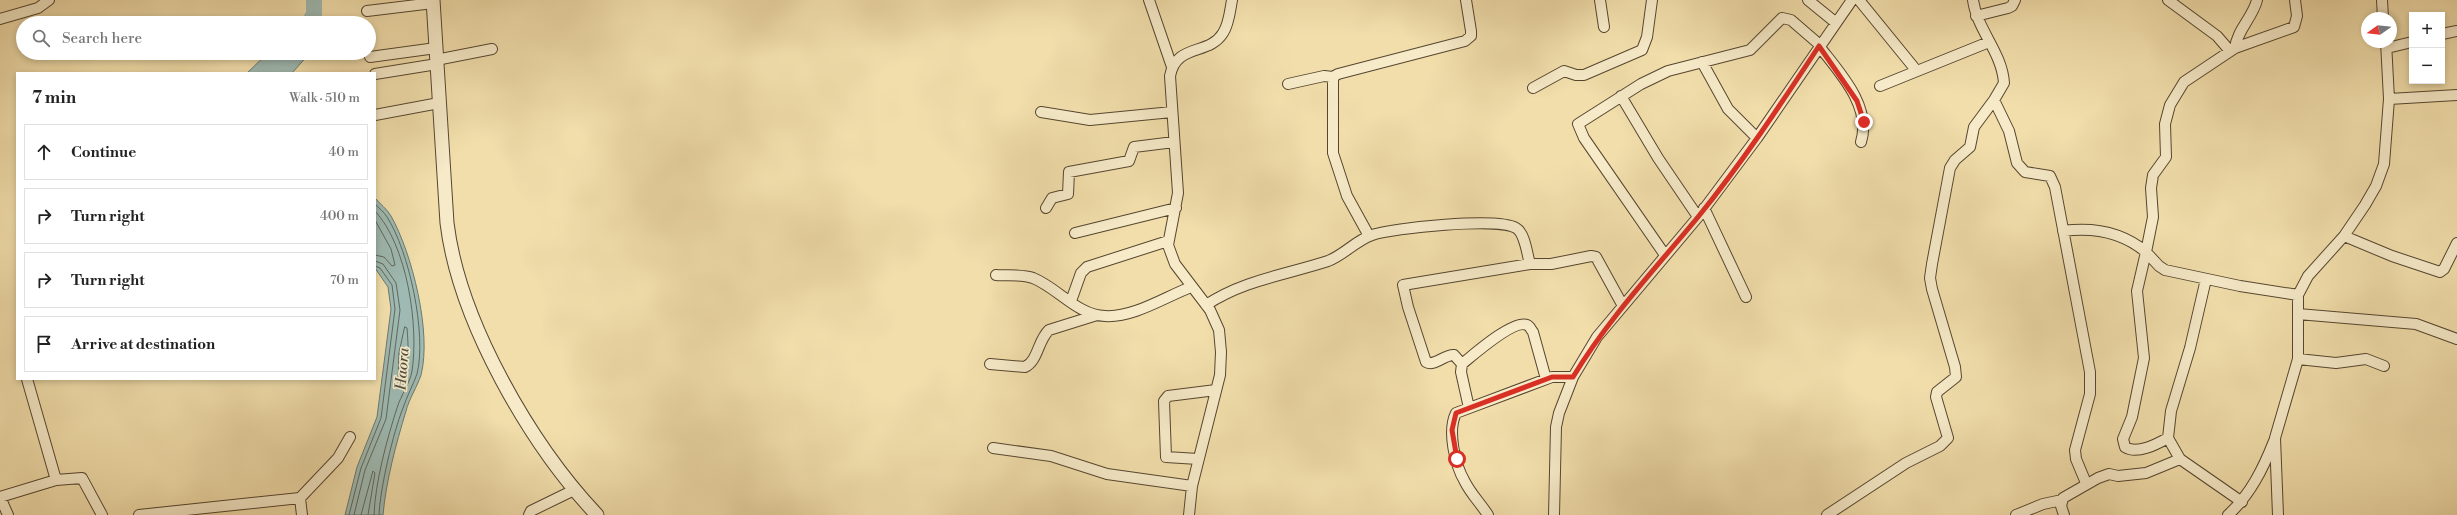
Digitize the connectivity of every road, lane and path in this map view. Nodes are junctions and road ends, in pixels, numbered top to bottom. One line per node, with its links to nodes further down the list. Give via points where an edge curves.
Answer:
1 (49, 0): 20 (street, via 38,8)
2 (1149, 0): 35 (street)
3 (1232, 0): 35 (street, via 1222,35 1203,48 1180,57)
4 (1466, 0): 38 (street, via 1471,36 1465,42)
5 (1600, 0): 22 (street)
6 (1652, 0): 41 (street, via 1648,37 1642,50 1584,75 1564,71)
7 (1808, 0): 21 (street)
8 (1852, 0): 21 (street)
9 (1860, 0): 36 (street)
10 (1973, 0): 19 (street)
11 (2016, 0): 19 (street, via 2008,8)
12 (2168, 0): 31 (street)
13 (2258, 0): 31 (street)
14 (2295, 0): 31 (street, via 2297,16 2294,27)
15 (2382, 0): 18 (street)
16 (433, 2): 17 (street); 33 (street)
17 (367, 11)
18 (2383, 12)
19 (1976, 16): 25 (street)
20 (0, 19)
21 (1835, 22): 28 (street)
22 (1604, 27)
23 (2457, 31): 24 (street)
24 (2445, 33)
25 (1989, 42): 36 (street); 45 (street, via 1997,56 2004,82)
26 (2409, 42): 27 (street)
27 (2397, 44)
28 (1819, 45): 34 (street, via 1790,20 1782,18 1750,50); 50 (street); 52 (street, via 1857,101 1864,122)
29 (2386, 48): 44 (street)
30 (492, 49): 33 (street)
31 (2232, 50): 63 (street, via 2184,82 2170,105 2165,124 2166,157 2153,175 2151,188 2154,217)
32 (376, 57): 33 (street)
33 (436, 57): 37 (street); 46 (street)
34 (1702, 62): 43 (street, via 1668,71); 50 (street, via 1728,109)
35 (1172, 67): 48 (street)
36 (1916, 70): 40 (street)
37 (376, 74)
38 (1333, 77): 39 (street, via 1324,76); 59 (street, via 1333,153 1348,196)
39 (1288, 84)
40 (1880, 86)
41 (1533, 88)
42 (2457, 95): 44 (street)
43 (1621, 96): 56 (street, via 1658,158); 64 (street, via 1585,118 1578,126)
44 (2389, 99): 60 (street, via 2384,164 2376,186)
45 (1994, 100): 57 (street, via 2009,132 2021,169 2029,173 2047,175 2053,179); 109 (street, via 1974,127 1970,147 1950,168 1930,278 1955,367 1956,377 1937,392 1936,397 1948,438 1940,446 1906,463)
46 (439, 103): 49 (street); 95 (street, via 450,253 463,297 519,410 552,462)
47 (1041, 112): 48 (street, via 1090,120)
48 (1172, 112): 51 (street)
49 (376, 116)
50 (1757, 138): 55 (street)
51 (1174, 142): 53 (street, via 1134,147 1129,161 1069,172 1068,194 1052,198); 54 (street, via 1178,181)
52 (1862, 142)
53 (1046, 208)
54 (1176, 208): 58 (street); 61 (street)
55 (1704, 208): 56 (street); 70 (street)
56 (1698, 217): 64 (street)
57 (2063, 231): 63 (street, via 2092,229 2113,233); 93 (street, via 2090,372 2090,394 2075,450)
58 (1075, 234)
59 (1369, 236): 65 (street, via 1424,227 1510,225 1521,232); 72 (street, via 1352,244 1333,259 1258,280)
60 (2344, 236): 62 (street, via 2440,272); 69 (street, via 2308,276)
61 (1168, 241): 68 (street, via 1172,258); 71 (street, via 1087,268 1081,273)
62 (2457, 243)
63 (2146, 252): 67 (street, via 2165,270); 87 (street, via 2137,291 2144,358 2132,417 2123,443 2124,447 2133,450 2154,445)
64 (1665, 255): 73 (street)
65 (1530, 264): 73 (street, via 1551,264 1596,257); 79 (street, via 1403,285 1426,362 1432,363 1450,354)
66 (996, 276): 71 (street, via 1028,276)
67 (2206, 279): 69 (street); 87 (street, via 2190,348 2171,410)
68 (1191, 287): 72 (street); 75 (street, via 1116,316)
69 (2298, 295): 74 (street)
70 (1746, 297)
71 (1071, 301): 75 (street, via 1084,311)
72 (1206, 305): 84 (street, via 1219,330 1220,375)
73 (1623, 306): 81 (street, via 1597,337)
74 (2298, 314): 76 (street, via 2416,324); 77 (street)
75 (1097, 315): 78 (street, via 1049,330 1043,335 1031,361 1025,367)
76 (2457, 339)
77 (2298, 359): 80 (street, via 2336,363 2366,359); 88 (street)
78 (990, 364)
79 (1462, 364): 82 (street, via 1497,336 1525,324 1533,332); 85 (street, via 1461,372)
80 (2384, 366)
81 (1573, 377): 82 (street, via 1559,376); 108 (street, via 1556,427)
82 (1546, 379): 85 (street)
83 (27, 380): 92 (street)
84 (1216, 390): 90 (street); 90 (street, via 1168,396 1164,401 1166,457)
85 (1469, 408): 107 (street, via 1456,413 1452,430 1465,482)
86 (350, 437): 97 (street, via 338,458)
87 (2168, 438): 91 (street)
88 (2275, 438): 99 (street, via 2265,465); 113 (street)
89 (993, 448): 94 (street, via 1051,456 1107,474)
90 (1198, 459): 94 (street)
91 (2180, 459): 93 (street, via 2146,472 2118,476 2109,474); 99 (street)
92 (56, 480): 96 (street); 101 (street, via 82,478)
93 (2086, 483): 98 (street)
94 (1192, 486): 106 (street)
95 (574, 490): 104 (street, via 531,511); 105 (street)
96 (0, 497): 100 (street)
97 (300, 498): 102 (street); 103 (street)
98 (2062, 500): 110 (street, via 2043,504); 111 (street)
99 (2242, 502): 112 (street)
100 (8, 515)
101 (102, 515)
102 (139, 515)
103 (302, 515)
104 (528, 515)
105 (597, 515)
106 (1189, 515)
107 (1488, 515)
108 (1554, 515)
109 (1827, 515)
110 (2016, 515)
111 (2064, 515)
112 (2228, 515)
113 (2278, 515)

